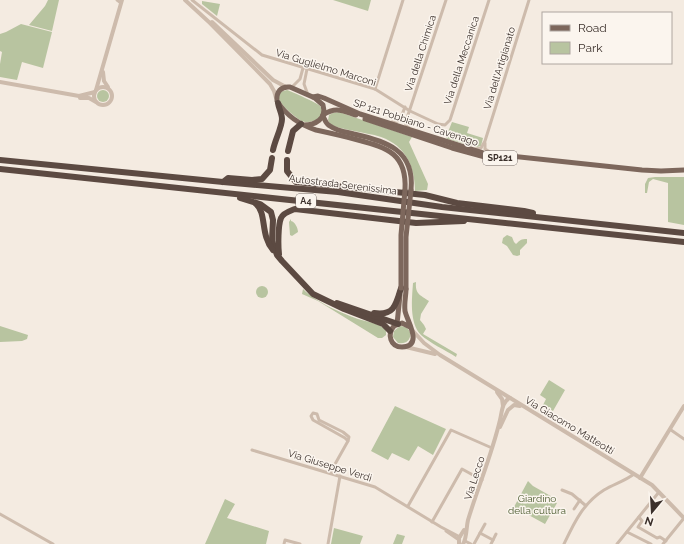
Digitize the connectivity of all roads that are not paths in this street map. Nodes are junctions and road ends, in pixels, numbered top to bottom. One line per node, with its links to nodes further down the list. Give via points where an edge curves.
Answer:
1 (185, 0): 19 (street, via 270,84)
2 (188, 0): 14 (street, via 273,80)
3 (192, 0): 10 (street, Via Guglielmo Marconi, via 262,55)
4 (403, 0): 15 (street)
5 (446, 0): 21 (street, Via della Chimica)
6 (488, 0): 27 (street, Via della Meccanica)
7 (529, 0): 28 (street, Via dell'Artigianato)
8 (120, 1): 9 (street)
9 (103, 68): 13 (street, via 103,78); 16 (street)
10 (305, 69): 14 (street, via 300,79); 15 (street, Via Guglielmo Marconi); 17 (street, via 304,84)
11 (0, 82): 12 (street)
12 (9, 84): 16 (street, via 79,96); 18 (street, via 74,98 89,98)
13 (108, 87): 16 (street, via 100,87); 18 (street, via 112,95 110,102 103,105)
14 (289, 87): 17 (main road, SP 121 Pobbiano - Cavenago); 19 (main road, via 279,90)
15 (375, 89): 20 (street, Via Guglielmo Marconi)
16 (95, 91): 18 (street)
17 (310, 96): 22 (main road, via 323,105); 24 (main road, SP 121 Pobbiano - Cavenago / SP121, via 324,98)
18 (96, 102)
19 (277, 102): 25 (main road); 30 (highway, via 282,121)
20 (405, 107): 21 (street, Via Guglielmo Marconi); 24 (street, via 397,122)
21 (410, 111): 26 (street, Via della Chimica); 27 (street, Via Guglielmo Marconi, via 438,124)
22 (323, 115): 23 (main road, SP 121 Pobbiano - Cavenago / SP121, via 336,109); 25 (main road, SP 121 Pobbiano - Cavenago, via 317,122); 41 (main road, via 331,127 380,140 394,147 408,166 411,179)
23 (369, 120): 26 (main road, via 396,128); 38 (main road, SP 121 Pobbiano - Cavenago / SP121, via 483,156 647,174)
24 (382, 120): 26 (main road, SP 121 Pobbiano - Cavenago / SP121)
25 (302, 124): 31 (highway, via 293,131); 41 (main road, via 390,151 399,160)
26 (404, 125): 29 (main road, SP 121 Pobbiano - Cavenago / SP121)
27 (447, 125)
28 (485, 141): 29 (street, via 482,148 478,149); 32 (street, via 486,150)
29 (453, 144): 32 (main road, SP 121 Pobbiano - Cavenago / SP121)
30 (273, 150)
31 (288, 151)
32 (501, 155): 37 (main road, SP 121 Pobbiano - Cavenago / SP121, via 642,170)
33 (272, 158): 40 (highway, via 270,170 262,179 228,178)
34 (0, 160): 40 (highway, Autostrada Serenissima / A4)
35 (287, 160): 43 (highway, via 287,171 296,182 425,195 457,203 524,211)
36 (0, 169): 39 (highway, Autostrada Serenissima / A4)
37 (684, 170)
38 (684, 173)
39 (124, 182): 42 (highway); 44 (highway, Autostrada Serenissima / A4)
40 (223, 182): 43 (highway, Autostrada Serenissima / A4, via 338,192 442,207)
41 (408, 190): 49 (main road, bridge, via 401,233)
42 (247, 200): 47 (highway, via 260,208 267,242); 47 (highway, via 266,207 272,214 272,240)
43 (548, 218): 45 (highway, Autostrada Serenissima / A4)
44 (487, 220): 46 (highway, Autostrada Serenissima / A4); 48 (highway, via 416,223 292,210 284,214 280,220 278,248)
45 (684, 233)
46 (684, 242)
47 (277, 254): 48 (highway)
48 (282, 261): 50 (highway)
49 (403, 288): 51 (highway, via 389,312); 52 (main road); 53 (main road, via 405,310)
50 (317, 296): 51 (highway); 54 (highway, via 384,325)
51 (364, 312): 52 (highway)
52 (398, 324): 53 (main road, via 406,324); 54 (main road)
53 (412, 329): 55 (main road, via 412,341); 56 (street, Via Giacomo Matteotti, via 424,343)
54 (390, 331): 55 (main road, via 393,342 397,346)
55 (404, 346): 56 (street, Via Giacomo Matteotti)
56 (440, 355): 57 (street, Via Giacomo Matteotti)
57 (491, 386): 58 (street, Via Giacomo Matteotti); 59 (street, via 501,397)
58 (510, 398): 59 (street, Via Lecco); 61 (street, Via Giacomo Matteotti); 62 (street, Via Lecco)
59 (503, 406): 64 (street, Via Lecco)
60 (684, 406): 63 (street)
61 (526, 408): 62 (street, Via Lecco, via 512,406); 70 (street, Via Giacomo Matteotti)
62 (504, 418): 64 (street, Via Lecco)
63 (670, 430): 65 (street); 72 (street)
64 (495, 438): 67 (street, Via Lecco)
65 (684, 439)
66 (348, 441): 66 (street, via 349,437 319,420 317,414 312,414 313,420); 69 (street)
67 (492, 448): 73 (street, Via Lecco); 78 (street, via 451,430)
68 (252, 450): 69 (street, Via Giuseppe Verdi)
69 (330, 473): 71 (street, Via Giuseppe Verdi)
70 (634, 474): 72 (street, Via Giacomo Matteotti); 77 (street, via 603,491)
71 (340, 476): 78 (street, Via Giuseppe Verdi, via 375,487); 94 (street)
72 (640, 478): 75 (street, Via Giacomo Matteotti)
73 (482, 480): 83 (street, via 462,469); 88 (street, Via Lecco)
74 (562, 490): 76 (street)
75 (659, 492): 81 (street); 82 (street, Via Giacomo Matteotti)
76 (580, 500): 77 (street); 79 (street)
77 (585, 505): 98 (street)
78 (408, 506): 83 (street, Via Giuseppe Verdi)
79 (574, 509)
80 (0, 514): 91 (street)
81 (639, 517): 85 (street); 90 (street, via 642,521 638,527)
82 (684, 518): 90 (street)
83 (432, 522): 88 (street, Via Giuseppe Verdi)
84 (485, 524): 86 (street)
85 (627, 532): 99 (street); 100 (street)
86 (480, 533): 89 (street); 96 (street)
87 (496, 534): 89 (street)
88 (461, 540): 95 (street, Via Giuseppe Verdi)
89 (493, 540): 97 (street)
90 (666, 540): 101 (street)
91 (53, 544)
92 (284, 544): 93 (street, via 285,540)
93 (300, 544)
94 (328, 544)
95 (471, 544)
96 (474, 544)
97 (491, 544)
98 (564, 544)
99 (617, 544)
100 (651, 544)
101 (663, 544)

